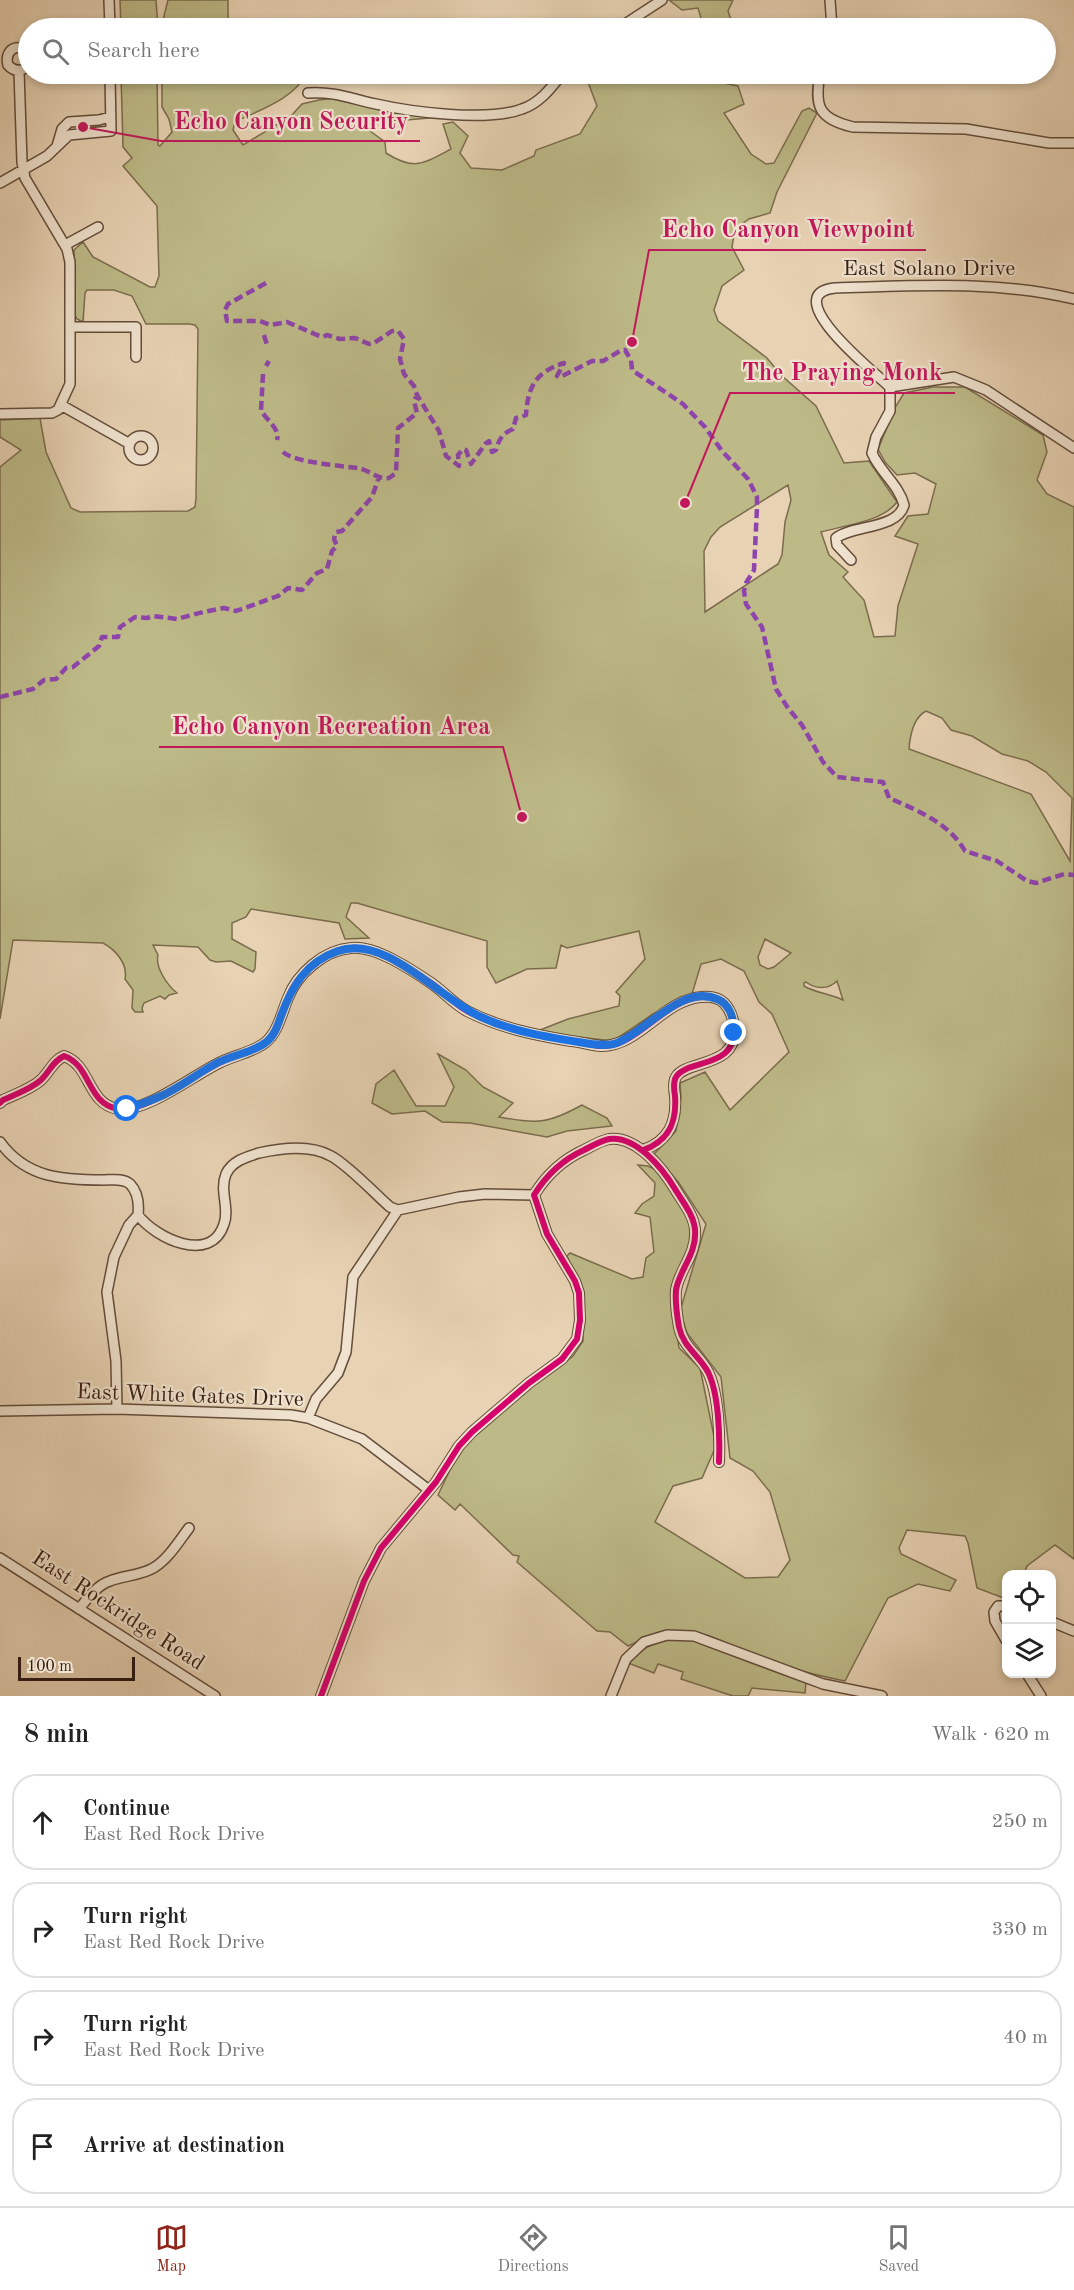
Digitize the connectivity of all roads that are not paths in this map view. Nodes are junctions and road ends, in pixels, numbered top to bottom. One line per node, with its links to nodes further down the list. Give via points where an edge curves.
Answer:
1 (109, 0): 4 (street)
2 (662, 0): 5 (street)
3 (830, 0): 6 (street)
4 (110, 18)
5 (634, 18)
6 (831, 18)
7 (18, 47): 8 (street, via 8,54 8,65)
8 (18, 70)
9 (20, 84): 17 (street)
10 (110, 84): 14 (street)
11 (553, 84): 13 (street, via 531,105 487,115 396,107 331,93)
12 (819, 84): 15 (street, via 817,96 822,113 853,127 966,129 1049,143)
13 (308, 93)
14 (110, 117): 16 (street, via 69,122 62,129); 16 (street, via 111,131 72,134)
15 (1074, 143)
16 (57, 146): 17 (street)
17 (23, 170): 18 (street); 20 (street)
18 (0, 183)
19 (98, 227): 20 (street)
20 (65, 245): 22 (street, via 70,262)
21 (1074, 299): 24 (street, East Solano Drive, via 1007,287 820,291 815,298 816,306 825,324)
22 (70, 327): 23 (street, via 136,327); 25 (street, via 70,384)
23 (136, 357)
24 (890, 387): 28 (street, via 954,377 986,390); 29 (street, via 890,411 872,453 902,495 904,505 889,520 843,532 836,538 837,545)
25 (61, 405): 26 (street, via 52,413); 27 (street)
26 (0, 414)
27 (129, 444)
28 (1074, 448)
29 (851, 560)
30 (0, 1103): 32 (street, via 32,1087 64,1056 73,1059 81,1069 99,1100 115,1108 127,1109 162,1096 219,1062 265,1043 278,1025 297,980 317,961 338,951 365,948 432,984 458,1005 483,1018 525,1034 601,1046 625,1039 688,998 705,996 722,1001 734,1023 727,1049 720,1057 682,1070 676,1077 674,1122 659,1143)
31 (0, 1142): 35 (street, via 9,1154 32,1170 68,1180 123,1180 134,1191)
32 (643, 1150): 33 (street, via 618,1139 606,1140 559,1165); 39 (street, via 663,1170 695,1228 692,1253 676,1289 677,1314 683,1342 709,1374 720,1443)
33 (534, 1195): 34 (street, via 485,1194); 40 (street, via 547,1234 579,1293 577,1339 562,1359 472,1432)
34 (398, 1210): 35 (street, via 332,1156 317,1150 282,1148 243,1157 226,1173 225,1224 212,1240 194,1247 182,1244); 38 (street, via 353,1277 346,1352 338,1373 316,1399)
35 (138, 1215): 36 (street, via 114,1257 107,1292 116,1361)
36 (117, 1409): 37 (street, East White Gates Drive); 38 (street, East White Gates Drive)
37 (0, 1411)
38 (308, 1418): 40 (street, East White Gates Drive, via 362,1439)
39 (719, 1462)
40 (429, 1490): 50 (street, via 371,1565)
41 (189, 1528): 44 (street, via 157,1566 110,1581)
42 (0, 1558): 44 (street, East Rockridge Road)
43 (1002, 1606): 47 (street, via 994,1612)
44 (79, 1609): 49 (street, East Rockridge Road)
45 (1056, 1624): 46 (street)
46 (1074, 1631)
47 (1002, 1633)
48 (1030, 1678): 53 (street)
49 (215, 1696)
50 (321, 1696)
51 (611, 1696): 52 (street, via 626,1659 644,1642 668,1635 694,1636 823,1684)
52 (882, 1696)
53 (1041, 1696)

